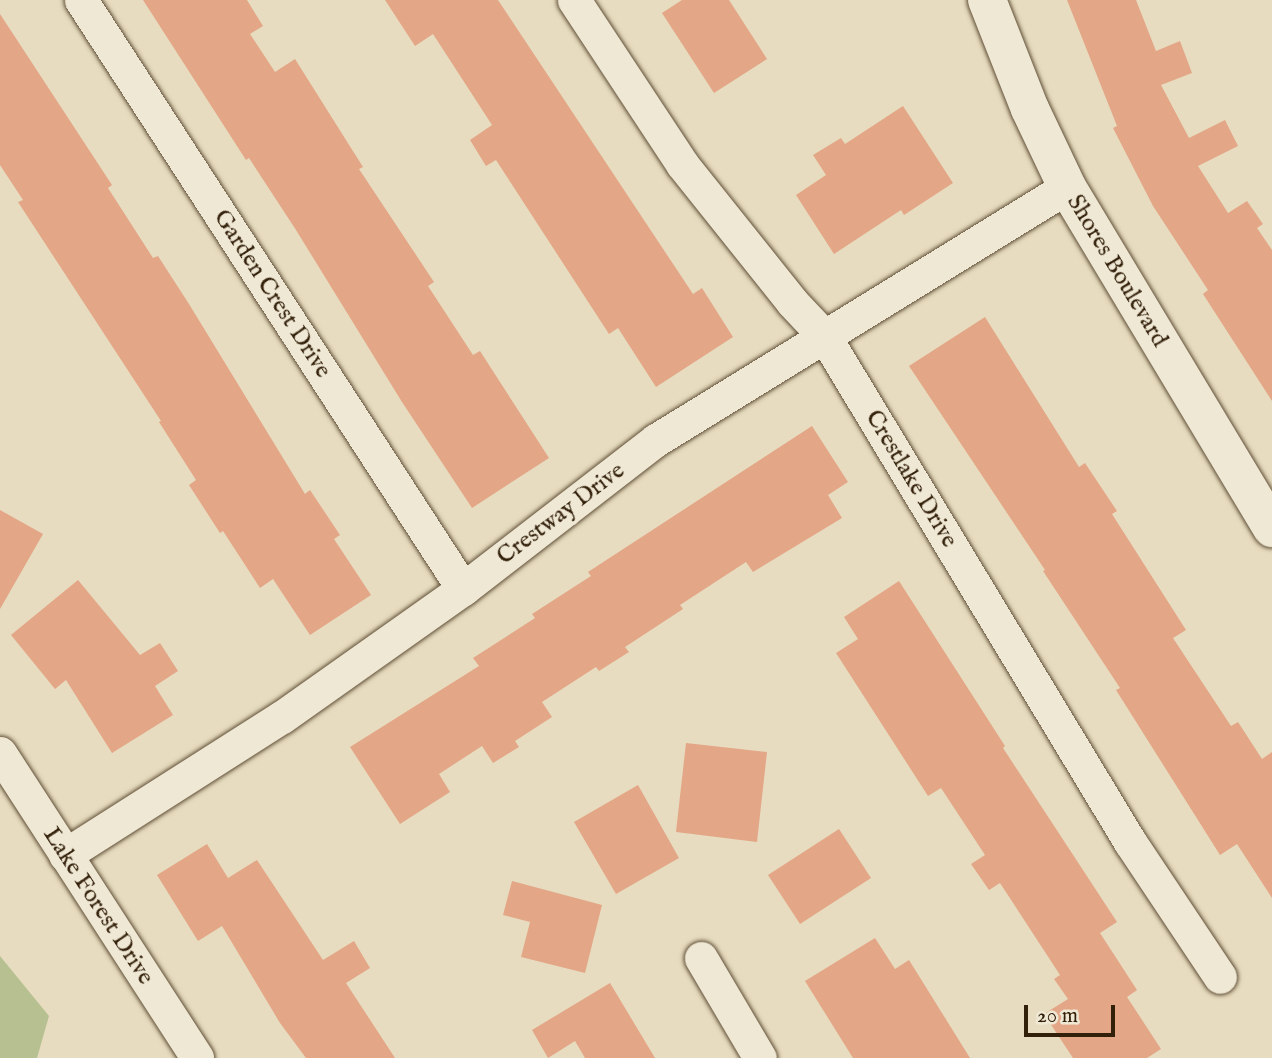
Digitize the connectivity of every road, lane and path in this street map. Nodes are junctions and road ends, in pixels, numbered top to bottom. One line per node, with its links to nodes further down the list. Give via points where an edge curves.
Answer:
1 (81, 0): 7 (street, Garden Crest Drive)
2 (574, 0): 5 (street, Crestlake Drive, via 682,164)
3 (988, 0): 4 (street, Shores Boulevard, via 1030,109)
4 (1067, 187): 5 (street, Crestway Drive); 6 (street, Shores Boulevard)
5 (825, 337): 7 (street, Crestway Drive, via 656,440); 11 (street, Crestlake Drive, via 1130,842)
6 (1272, 528)
7 (463, 589): 9 (street, Crestway Drive, via 282,717)
8 (0, 753): 9 (street, Lake Forest Drive)
9 (65, 855): 12 (street, Lake Forest Drive)
10 (701, 958): 13 (street)
11 (1220, 977)
12 (197, 1058)
13 (760, 1058)

